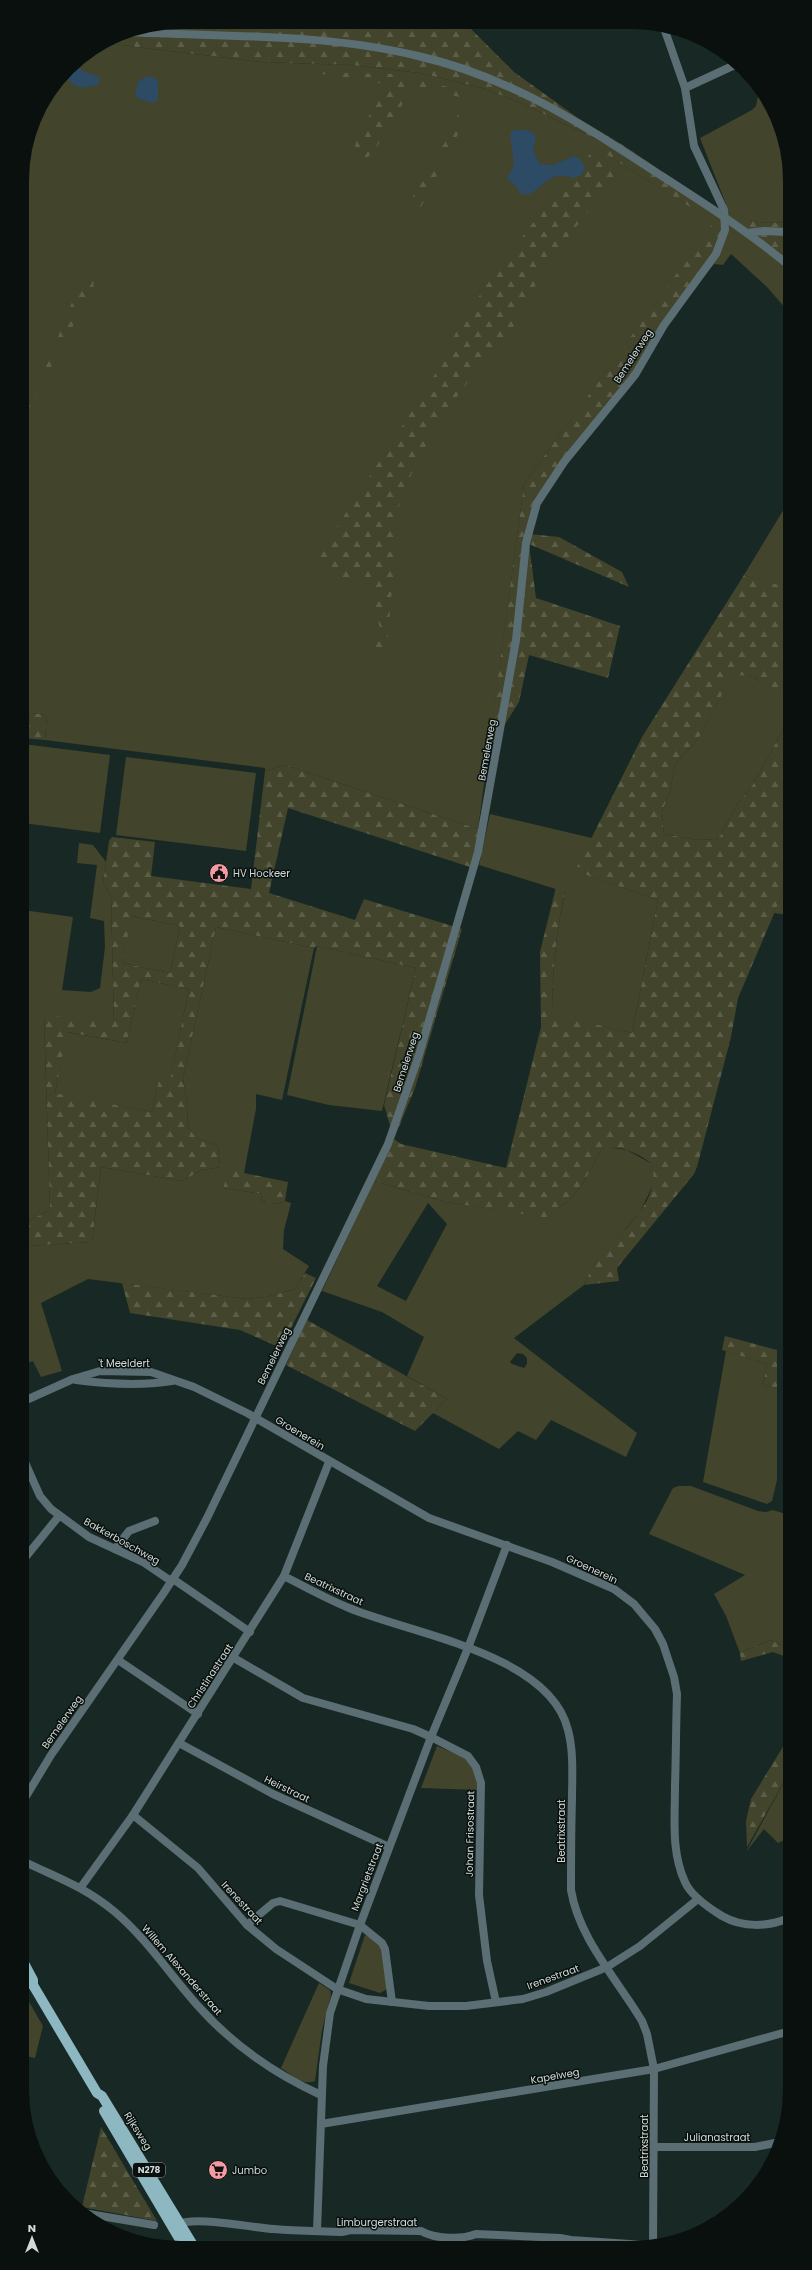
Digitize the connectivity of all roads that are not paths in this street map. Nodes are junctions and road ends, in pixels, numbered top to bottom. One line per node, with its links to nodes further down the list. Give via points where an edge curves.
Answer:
1 (146, 33): 5 (street, via 334,42 387,49 462,68 566,114)
2 (666, 33): 4 (street)
3 (732, 66): 4 (street)
4 (685, 88): 5 (street, via 694,146)
5 (726, 217): 7 (street); 12 (street, Bemelerweg, via 725,230 716,254 676,308 631,379 564,462 540,496 534,511 524,551 513,662 478,852 420,1055 388,1144)
6 (783, 232): 7 (street, via 764,230)
7 (747, 233): 8 (street)
8 (783, 261)
9 (73, 1380): 10 (street, 't Meeldert, via 151,1384); 10 (street, 't Meeldert, via 107,1371 151,1372); 11 (street, 't Meeldert)
10 (174, 1381): 12 (street, 't Meeldert, via 194,1387)
11 (29, 1399)
12 (255, 1418): 13 (street, Groenerein); 21 (street, Bemelerweg, via 198,1534)
13 (329, 1462): 17 (street, Groenerein, via 428,1518); 20 (street, Christinastraat)
14 (29, 1471): 15 (street, Bakkerboschweg, via 40,1496)
15 (59, 1516): 18 (street, Bakkerboschweg, via 88,1537); 19 (street)
16 (155, 1521): 18 (street, via 129,1531)
17 (508, 1545): 23 (street, Margrietstraat); 34 (street, Groenerein, via 585,1574 614,1589 634,1604 664,1644 674,1677 676,1694 676,1857 685,1883)
18 (115, 1549): 21 (street, Bakkerboschweg)
19 (29, 1553)
20 (284, 1576): 22 (street, Christinastraat); 23 (street, Beatrixstraat, via 349,1608)
21 (172, 1580): 22 (street); 25 (street, Bemelerweg)
22 (250, 1632): 24 (street, Christinastraat)
23 (468, 1648): 27 (street, Margrietstraat); 38 (street, Beatrixstraat, via 536,1681 562,1713 572,1753 573,1903 586,1935)
24 (234, 1658): 26 (street, Christinastraat); 27 (street, Johan Frisostraat, via 303,1698 413,1729)
25 (118, 1660): 26 (street); 29 (street, Bemelerweg, via 51,1755)
26 (198, 1714): 28 (street, Christinastraat)
27 (431, 1737): 31 (street, Margrietstraat); 43 (street, Johan Frisostraat, via 468,1756 476,1767 481,1783 479,1895 487,1961)
28 (179, 1743): 30 (street, Christinastraat); 31 (street, Heirstraat, via 273,1794)
29 (29, 1791)
30 (134, 1815): 33 (street, Christinastraat); 36 (street, Irenestraat, via 198,1868)
31 (389, 1847): 37 (street, Margrietstraat)
32 (29, 1864): 33 (street, Willem Alexanderstraat)
33 (81, 1887): 46 (street, Willem Alexanderstraat, via 116,1913 132,1929 200,2009 230,2038 278,2073)
34 (698, 1899): 35 (street, Groenerein, via 732,1921 753,1925 776,1924); 38 (street, Irenestraat, via 640,1946)
35 (783, 1921)
36 (247, 1925): 37 (street, via 280,1900); 41 (street, Irenestraat, via 276,1949)
37 (360, 1925): 41 (street, Margrietstraat); 42 (street, via 382,1943 385,1949)
38 (607, 1967): 43 (street, Irenestraat, via 546,1992 523,1999); 45 (street, Beatrixstraat, via 642,2021)
39 (29, 1972): 40 (main road, Rijksweg / N278, via 33,1980)
40 (29, 1981): 52 (main road, Rijksweg / N278, via 97,2093 102,2096)
41 (337, 1989): 42 (street, Irenestraat, via 366,1999); 46 (street, Margrietstraat, via 330,2013)
42 (392, 2002): 43 (street, Irenestraat, via 466,2006)
43 (496, 2002)
44 (783, 2033): 45 (street, Kapelweg)
45 (654, 2069): 47 (street, Kapelweg); 49 (street, Beatrixstraat)
46 (321, 2095): 47 (street, Margrietstraat)
47 (321, 2124): 53 (street, Margrietstraat)
48 (774, 2143): 49 (street, Julianastraat, via 755,2147)
49 (654, 2147): 54 (street, Beatrixstraat)
50 (95, 2215): 51 (street)
51 (154, 2225)
52 (173, 2226): 53 (street, Limburgerstraat, via 198,2222); 55 (main road, Rijksweg / N278); 56 (main road, Rijksweg / N278)
53 (317, 2231): 57 (street, Limburgerstraat, via 422,2231 431,2236 470,2237 476,2234)
54 (653, 2240)
55 (181, 2241)
56 (189, 2241)
57 (586, 2241)

